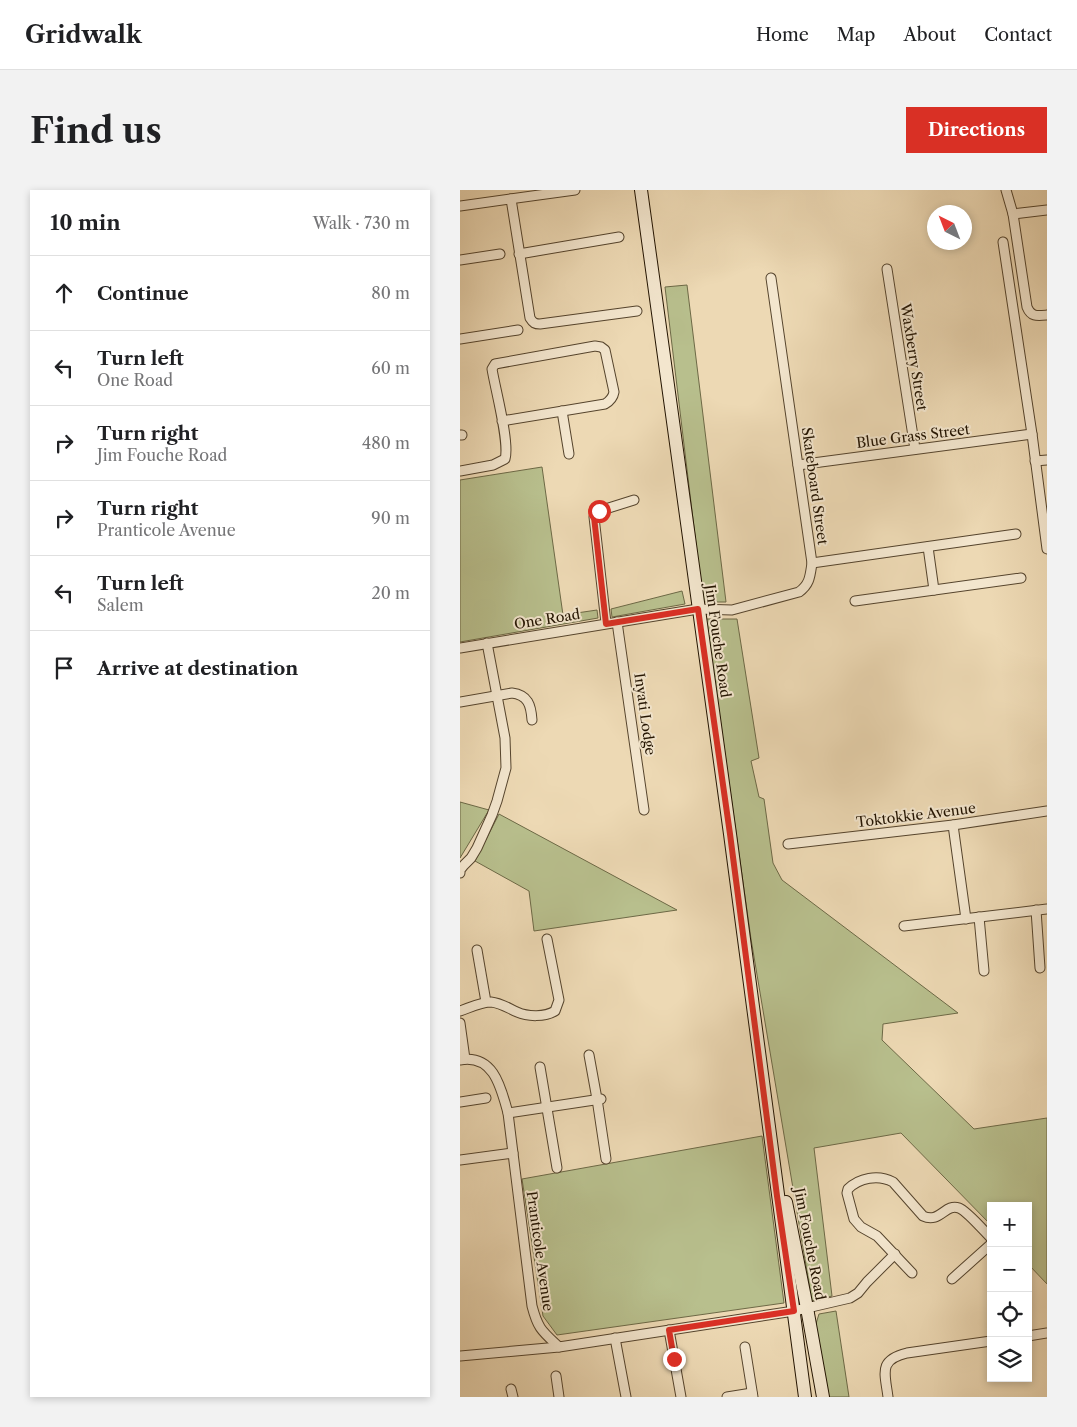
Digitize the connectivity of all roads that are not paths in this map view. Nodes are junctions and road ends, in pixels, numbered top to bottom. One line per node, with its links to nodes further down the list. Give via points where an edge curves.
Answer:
1 (575, 190): 4 (street)
2 (640, 190): 37 (street, Jim Fouche Road)
3 (1006, 190): 8 (street)
4 (558, 191): 5 (street)
5 (511, 199): 6 (street); 12 (street)
6 (460, 206)
7 (1047, 210): 8 (street)
8 (1013, 214): 17 (street, via 1026,307 1030,314)
9 (619, 237): 12 (street)
10 (1003, 242): 22 (street)
11 (500, 254): 13 (street)
12 (519, 254): 16 (street, via 530,318 535,324)
13 (460, 260)
14 (887, 269): 23 (street, Waxberry Street)
15 (771, 278): 27 (street, Skateboard Street)
16 (637, 311)
17 (1047, 315)
18 (518, 330): 19 (street)
19 (460, 339)
20 (562, 411): 21 (street); 21 (street, via 605,404 613,398 607,354 601,347 495,364 492,369); 24 (street)
21 (502, 421): 28 (street, via 505,459 493,465)
22 (1032, 434): 23 (street, Blue Grass Street); 26 (street)
23 (915, 449): 27 (street, Blue Grass Street)
24 (569, 454)
25 (1047, 460): 26 (street)
26 (1035, 461): 32 (street)
27 (798, 465): 33 (street, Skateboard Street)
28 (460, 471)
29 (634, 500): 39 (street, via 599,511 594,517)
30 (1016, 534): 31 (street)
31 (928, 547): 33 (street); 35 (street)
32 (1047, 549)
33 (812, 563): 37 (street, Skateboard Street, via 809,582 799,592 732,610)
34 (1021, 578): 35 (street)
35 (934, 590): 36 (street)
36 (855, 601)
37 (698, 609): 38 (street, One Road); 65 (street, Jim Fouche Road)
38 (617, 622): 39 (street, One Road); 45 (street, Inyati Lodge)
39 (606, 624): 40 (street, One Road)
40 (487, 643): 41 (street, One Road); 42 (street)
41 (460, 648)
42 (497, 696): 43 (street); 44 (street, via 512,693 526,698); 49 (street, via 505,738 506,768 492,815 477,848)
43 (460, 702)
44 (532, 720)
45 (644, 810)
46 (1047, 811): 47 (street, Toktokkie Avenue)
47 (953, 825): 48 (street, Toktokkie Avenue); 53 (street)
48 (788, 844)
49 (460, 873)
50 (1047, 909): 51 (street)
51 (1036, 910): 52 (street); 57 (street)
52 (979, 917): 53 (street); 58 (street)
53 (966, 919): 54 (street)
54 (904, 926)
55 (547, 938): 59 (street, via 559,1000 555,1011 525,1014 502,1004)
56 (477, 950): 59 (street)
57 (1040, 968)
58 (984, 971)
59 (486, 1002): 60 (street)
60 (460, 1011)
61 (460, 1023): 63 (street)
62 (589, 1055): 67 (street)
63 (462, 1060): 70 (street, Pranticole Avenue, via 478,1061 494,1072)
64 (540, 1067): 69 (street)
65 (765, 1096): 80 (street, Jim Fouche Road); 81 (street, Jim Fouche Road)
66 (486, 1098): 68 (street)
67 (599, 1099): 69 (street); 72 (street)
68 (460, 1102)
69 (546, 1107): 70 (street); 74 (street)
70 (508, 1113): 71 (street, Pranticole Avenue)
71 (513, 1153): 73 (street); 87 (street, Pranticole Avenue, via 532,1306 538,1326)
72 (606, 1159)
73 (460, 1160)
74 (557, 1168)
75 (987, 1234): 77 (street, via 962,1209 954,1207 928,1219 888,1179 858,1181 847,1193 854,1219)
76 (988, 1247): 79 (street)
77 (895, 1254): 78 (street); 80 (street, via 854,1296)
78 (912, 1273)
79 (952, 1279)
80 (807, 1308): 81 (street); 97 (street, Jim Fouche Road)
81 (794, 1311): 82 (street); 96 (street, Jim Fouche Road)
82 (669, 1330): 85 (street); 94 (street)
83 (1047, 1333): 84 (street)
84 (1032, 1335)
85 (615, 1338): 87 (street); 93 (street)
86 (987, 1342): 98 (street, via 896,1356 885,1367)
87 (559, 1347): 89 (street)
88 (745, 1347): 91 (street)
89 (460, 1356)
90 (556, 1376): 92 (street)
91 (752, 1395): 95 (street)
92 (559, 1397)
93 (626, 1397)
94 (680, 1397)
95 (727, 1397)
96 (805, 1397)
97 (823, 1397)
98 (888, 1397)

